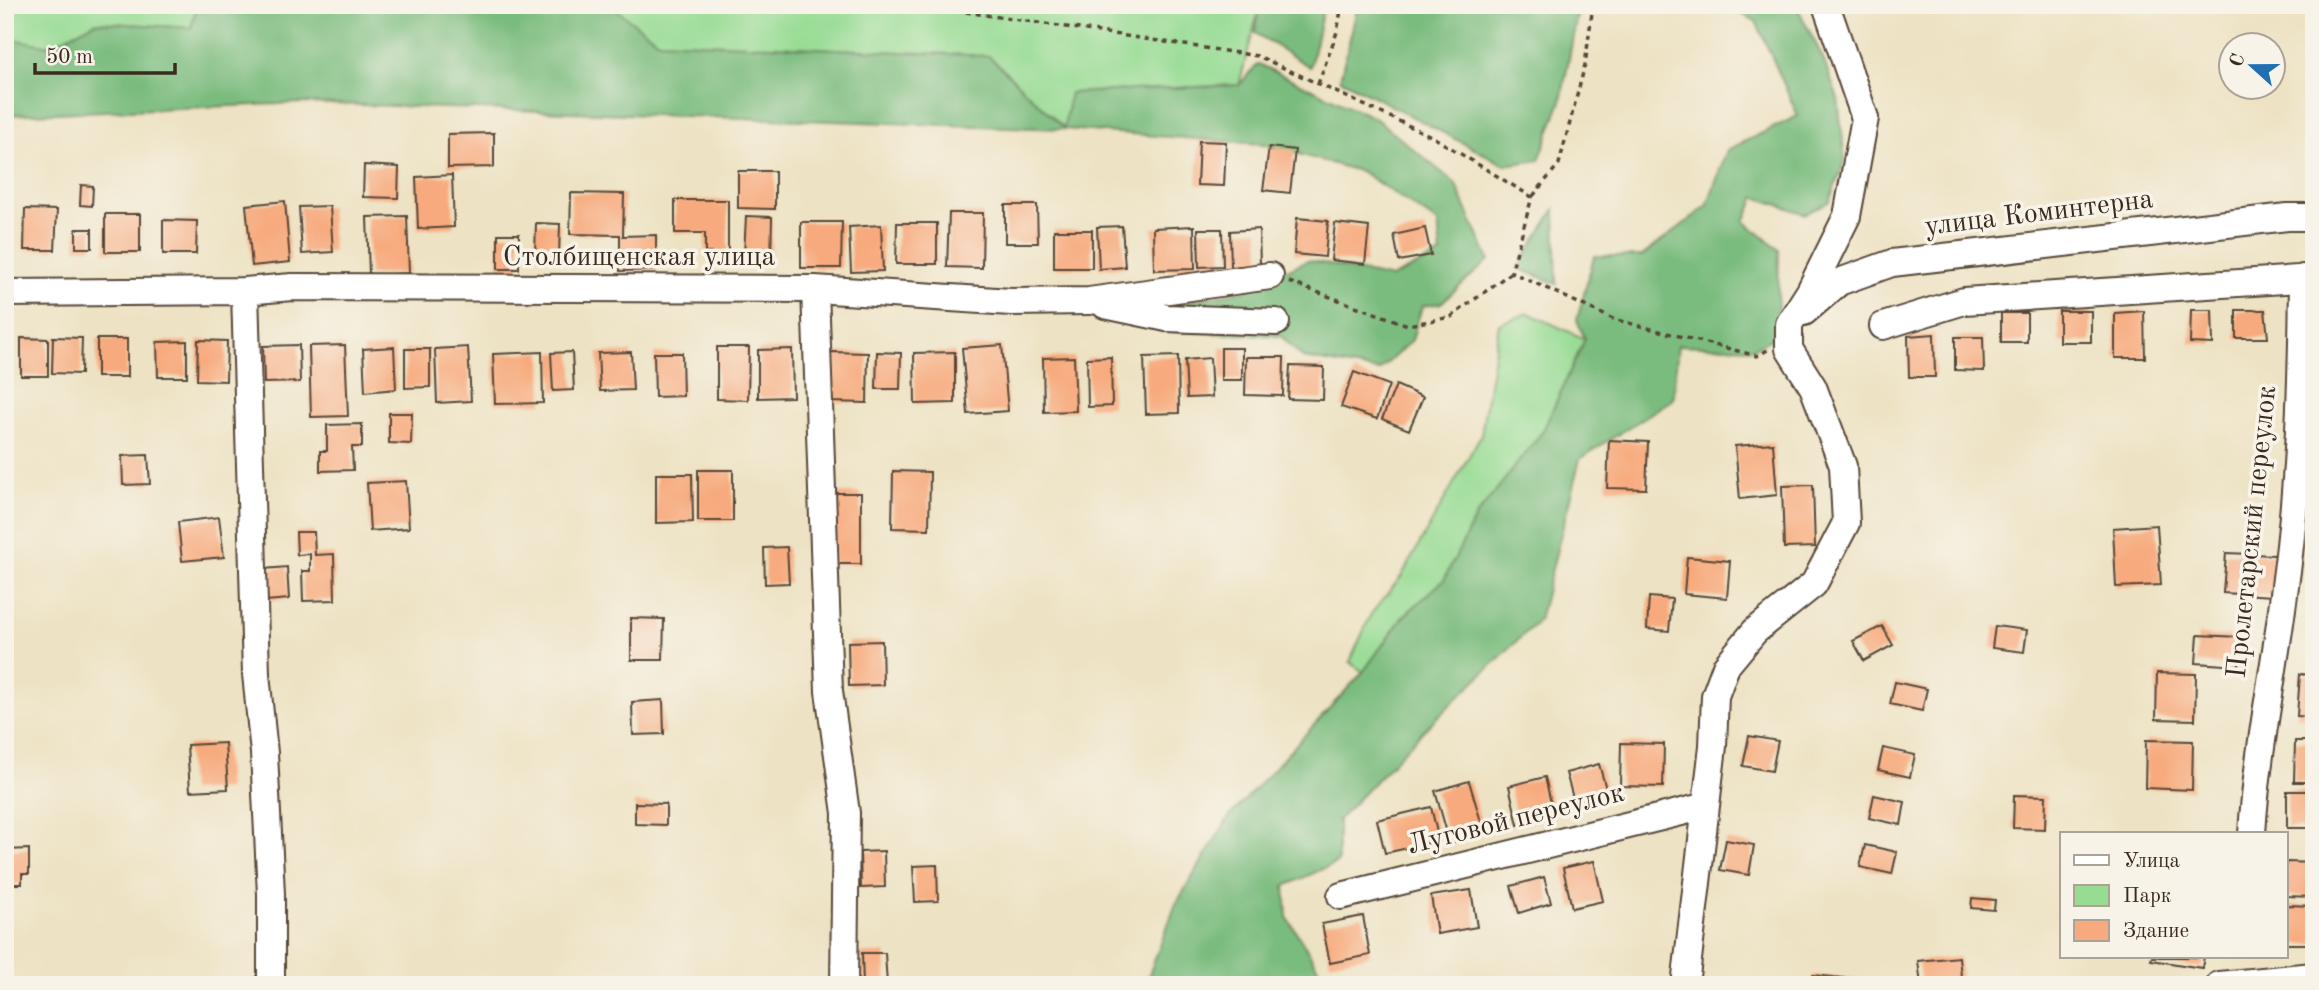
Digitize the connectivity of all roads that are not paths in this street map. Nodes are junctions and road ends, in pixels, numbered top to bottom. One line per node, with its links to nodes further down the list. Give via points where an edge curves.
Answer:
1 (1826, 5): 11 (street, via 1865,118 1847,216)
2 (2314, 217): 11 (street, улица Коминтерна, via 1892,263 1839,282)
3 (1270, 276): 8 (street, Столбищенская улица)
4 (2308, 278): 10 (street, via 1964,301); 13 (street, Пролетарский переулок, via 2286,585 2255,773)
5 (815, 289): 6 (street, Столбищенская улица, via 292,287); 8 (street, Столбищенская улица, via 1010,302); 18 (street, via 829,691 846,813)
6 (246, 291): 7 (street, Столбищенская улица); 17 (street, via 256,674 268,830)
7 (5, 293)
8 (1090, 301): 9 (street, via 1167,318)
9 (1276, 322)
10 (1883, 326)
11 (1789, 331): 12 (street, via 1789,349 1813,387 1843,466 1846,523 1814,584 1755,631 1726,666 1715,696)
12 (1706, 806): 14 (street, Луговой переулок); 19 (street)
13 (2252, 832)
14 (1341, 895)
15 (2314, 976): 16 (street)
16 (2237, 977)
17 (271, 985)
18 (844, 985)
19 (1685, 985)

